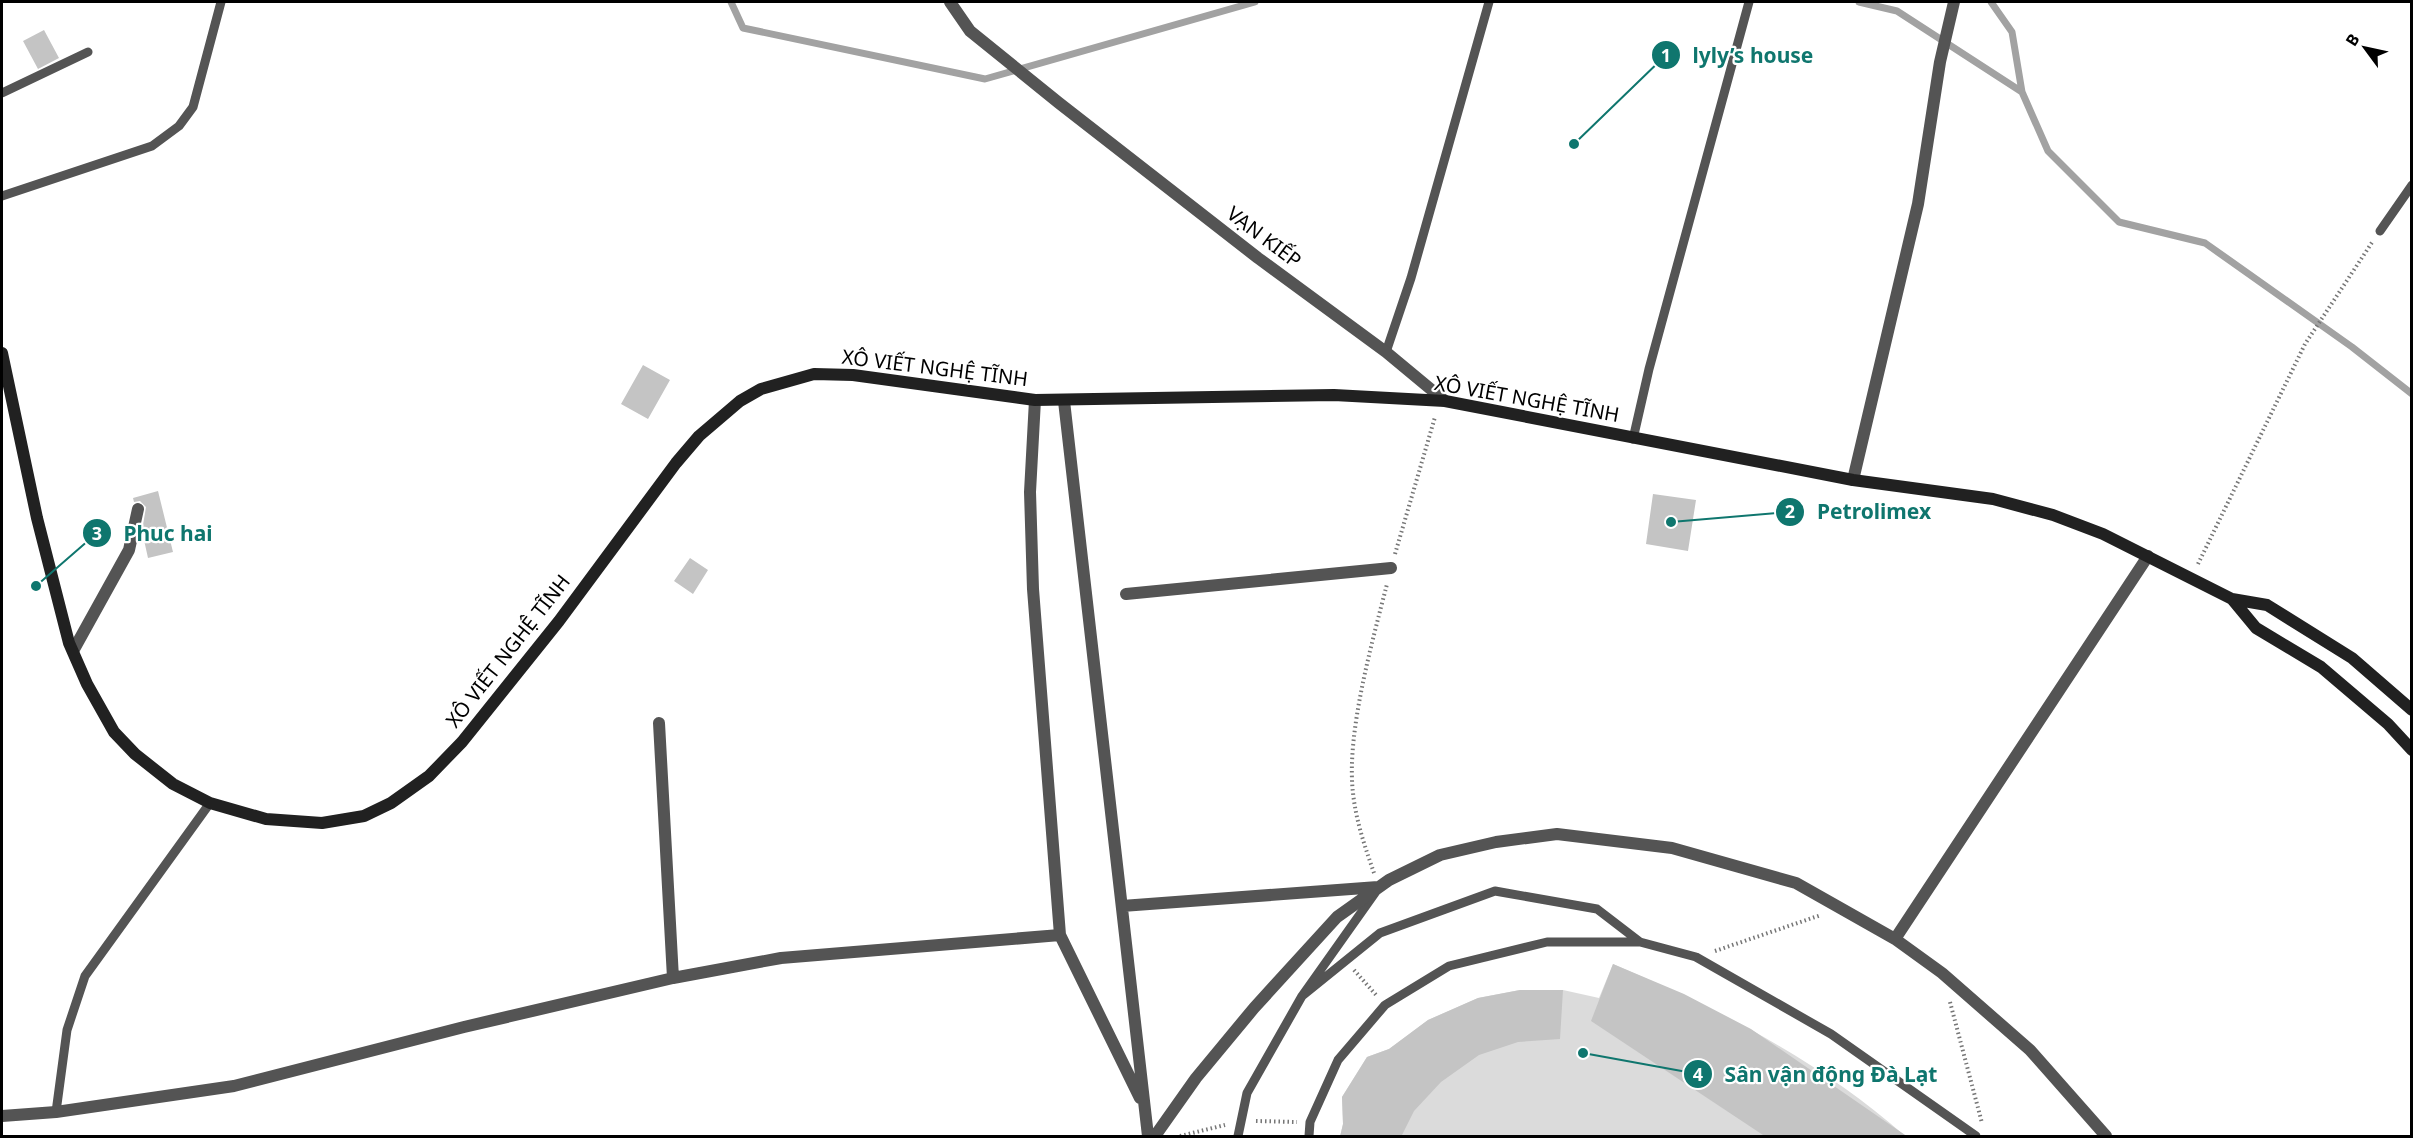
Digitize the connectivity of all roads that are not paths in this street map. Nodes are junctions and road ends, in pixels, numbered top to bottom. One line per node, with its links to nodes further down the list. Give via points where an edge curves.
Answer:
1 (220, 2): 9 (lane, via 194,107 165,139)
2 (950, 2): 11 (street, VẠN KIẾP, via 970,31 1059,103)
3 (1489, 2): 11 (lane, via 1411,278)
4 (1749, 2): 16 (lane)
5 (1954, 2): 17 (street, via 1918,204)
6 (88, 52): 7 (lane)
7 (2, 93)
8 (2412, 185): 10 (lane)
9 (2, 196)
10 (2380, 231)
11 (1386, 352): 15 (street, VẠN KIẾP)
12 (2, 353): 23 (main road, XÔ VIẾT NGHỆ TĨNH, via 37,518)
13 (1035, 400): 14 (main road, XÔ VIẾT NGHỆ TĨNH); 27 (main road, XÔ VIẾT NGHỆ TĨNH, via 853,375 814,374 761,389 715,420 691,445 537,649 462,742 429,776 391,803 364,816 322,823 266,819); 30 (street, via 1030,492 1033,589)
14 (1064, 401): 15 (main road, XÔ VIẾT NGHỆ TĨNH, via 1334,395); 29 (street)
15 (1444, 401): 16 (main road, XÔ VIẾT NGHỆ TĨNH)
16 (1633, 439): 17 (main road, XÔ VIẾT NGHỆ TĨNH)
17 (1853, 480): 19 (main road, XÔ VIẾT NGHỆ TĨNH, via 1993,499 2053,515)
18 (138, 509): 23 (street, via 129,550)
19 (2148, 556): 22 (main road, XÔ VIẾT NGHỆ TĨNH); 31 (street)
20 (1391, 568): 21 (street)
21 (1126, 594)
22 (2232, 599): 24 (main road, XÔ VIẾT NGHỆ TĨNH, via 2266,604 2352,658); 26 (main road, XÔ VIẾT NGHỆ TĨNH, via 2256,628 2322,667)
23 (72, 651): 27 (main road, XÔ VIẾT NGHỆ TĨNH, via 114,732 173,784)
24 (2412, 710)
25 (659, 723): 33 (street)
26 (2412, 750)
27 (210, 803): 36 (lane, via 85,976 67,1030)
28 (1379, 887): 29 (street); 31 (street, via 1440,855 1557,834 1672,848 1796,883); 34 (lane); 39 (street, via 1337,917 1282,978 1196,1078)
29 (1122, 906): 35 (street)
30 (1060, 935): 33 (street, via 781,957); 35 (street)
31 (1895, 939): 43 (street, via 1942,973 2030,1050)
32 (1640, 942): 34 (lane, via 1597,909 1495,891 1380,933); 41 (lane, via 1547,942 1449,966 1385,1005 1338,1060 1310,1122); 42 (lane, via 1696,957 1831,1034)
33 (673, 978): 36 (street, via 234,1086)
34 (1302, 996): 40 (lane, via 1247,1093)
35 (1145, 1107): 38 (street)
36 (56, 1112): 37 (street)
37 (2, 1116)
38 (1148, 1137)
39 (1155, 1137)
40 (1238, 1137)
41 (1309, 1137)
42 (1976, 1137)
43 (2106, 1137)

